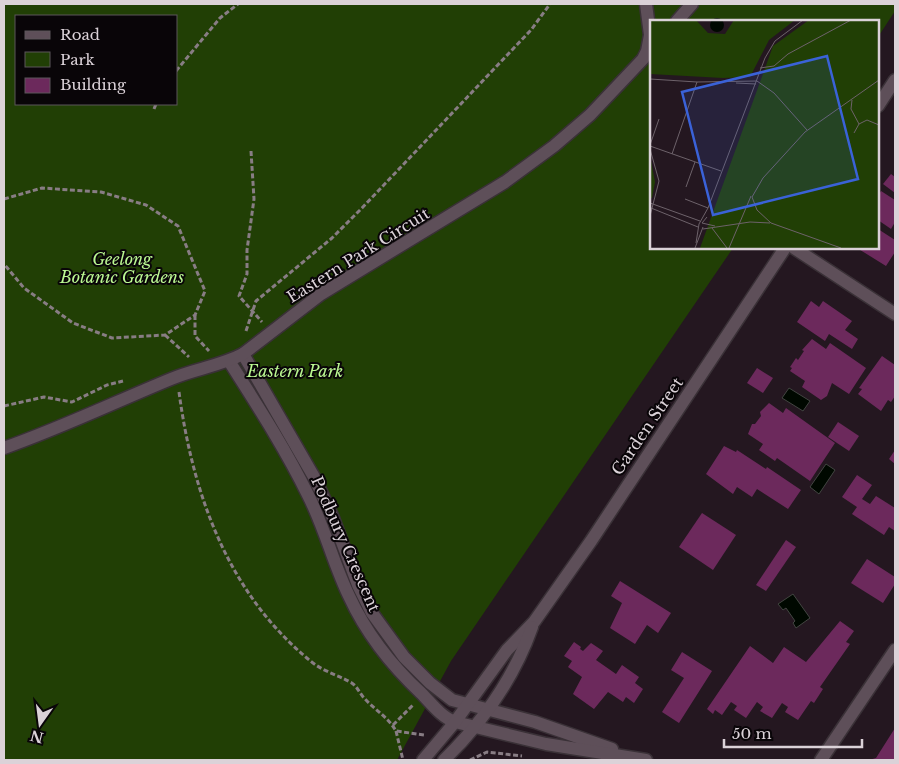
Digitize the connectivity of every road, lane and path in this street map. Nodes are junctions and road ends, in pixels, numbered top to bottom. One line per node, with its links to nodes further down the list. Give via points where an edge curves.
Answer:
1 (238, 4): 7 (path, via 220,18)
2 (550, 4): 17 (path, via 531,30 362,208 332,238 254,302)
3 (646, 4): 6 (street, Eastern Park Circuit, via 650,40)
4 (692, 4): 5 (street)
5 (677, 20)
6 (647, 54): 20 (street, Eastern Park Circuit, via 590,115 512,177 333,286)
7 (178, 69)
8 (895, 80): 9 (street)
9 (879, 104)
10 (156, 105): 11 (path)
11 (154, 109)
12 (251, 151): 17 (path, via 254,199 247,274 239,296)
13 (4, 199): 19 (path, via 42,188 101,192 146,204 178,226 205,291)
14 (784, 249): 37 (street, Garden Street)
15 (796, 249): 18 (street)
16 (4, 264): 21 (path, via 24,288 73,323 112,338)
17 (252, 312): 20 (path); 22 (path)
18 (895, 314)
19 (195, 315): 21 (path); 24 (path, via 195,336)
20 (274, 331): 26 (street, Eastern Park Circuit)
21 (165, 335): 28 (path)
22 (241, 337)
23 (216, 349): 24 (path)
24 (210, 351): 25 (path)
25 (203, 353)
26 (243, 354): 30 (street, Eastern Park Circuit); 39 (street, Podbury Crescent, via 314,477 372,613 396,648 419,673 446,696)
27 (196, 355): 28 (path)
28 (190, 357): 29 (path)
29 (181, 360)
30 (229, 362): 31 (street, Eastern Park Circuit); 41 (street, Podbury Crescent, via 299,476 321,522 348,596 364,625 403,675 444,716)
31 (175, 378): 34 (street, Eastern Park Circuit); 43 (path, via 202,500 239,581 268,619 294,645 326,671 355,684)
32 (129, 379): 33 (path, via 107,385 72,402 44,397)
33 (4, 406)
34 (42, 434): 35 (street); 36 (street, Eastern Park Circuit)
35 (4, 439)
36 (4, 448)
37 (534, 622): 39 (street, Garden Street, via 507,650); 40 (street, Garden Street, via 518,664)
38 (895, 650): 51 (street)
39 (468, 705): 40 (street, Podbury Crescent); 41 (street, Garden Street)
40 (487, 710): 42 (street, Garden Street); 46 (street, Podbury Crescent)
41 (455, 722): 42 (street); 44 (street, Garden Street)
42 (475, 727): 46 (street, via 554,746); 49 (street, Garden Street)
43 (396, 731): 44 (path, via 431,736); 47 (path)
44 (438, 743): 48 (street, Garden Street)
45 (525, 756): 50 (path, via 488,752)
46 (642, 759)
47 (403, 760)
48 (423, 760)
49 (444, 760)
50 (470, 760)
51 (821, 760)

